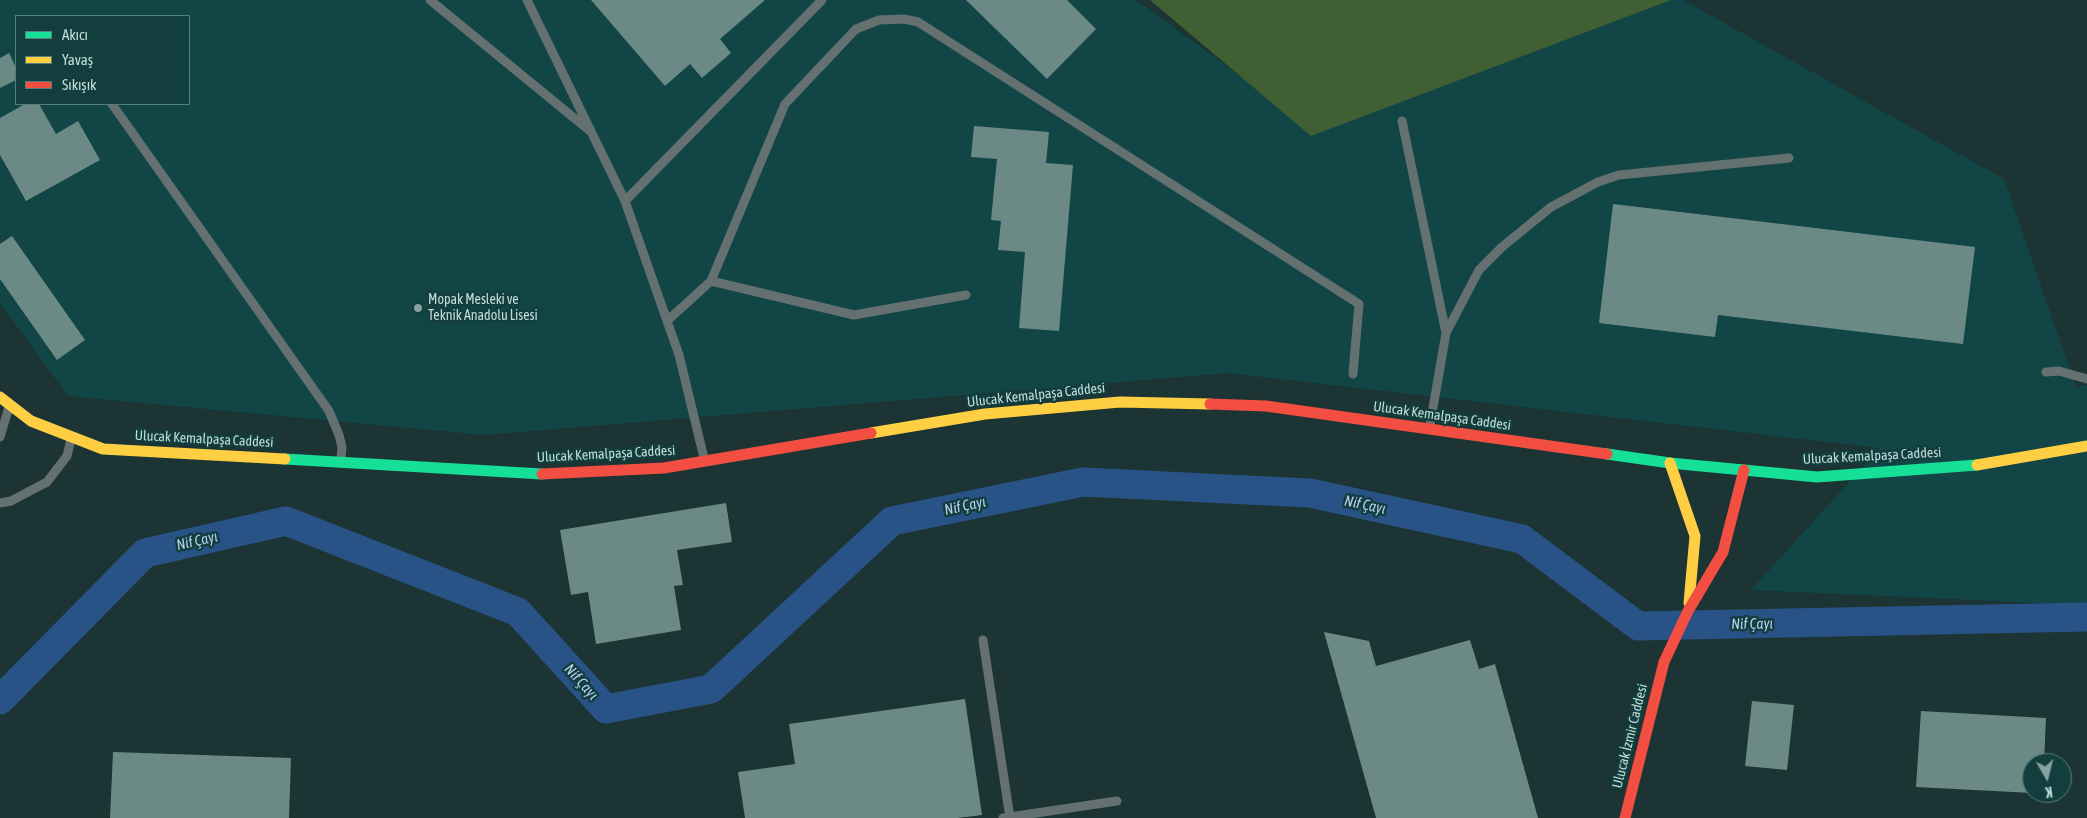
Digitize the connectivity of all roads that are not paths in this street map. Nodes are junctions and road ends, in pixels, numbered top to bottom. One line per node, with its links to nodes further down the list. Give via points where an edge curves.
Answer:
1 (430, 0): 6 (lane)
2 (527, 0): 6 (lane)
3 (822, 0): 8 (lane)
4 (113, 105): 22 (lane, via 329,411 340,441)
5 (1402, 121): 12 (lane)
6 (592, 133): 8 (lane)
7 (1789, 158): 12 (lane, via 1619,175 1598,182 1551,207 1502,247 1479,270)
8 (624, 201): 11 (lane)
9 (711, 281): 10 (lane, via 854,315); 11 (lane); 14 (lane, via 785,104 856,29 878,20 904,19 918,22 1360,304)
10 (966, 295)
11 (667, 321): 23 (lane, via 679,355)
12 (1446, 333): 18 (lane)
13 (2046, 372): 15 (lane, via 2059,371)
14 (1353, 374)
15 (2087, 379)
16 (0, 396): 17 (main road, Ulucak Kemalpaşa Caddesi)
17 (9, 404): 19 (lane); 20 (main road, Ulucak Kemalpaşa Caddesi, via 31,421)
18 (1429, 429): 23 (main road, Ulucak Kemalpaşa Caddesi, via 1266,406 1120,402 985,414); 24 (main road, Ulucak Kemalpaşa Caddesi)
19 (0, 437)
20 (71, 437): 22 (main road, Ulucak Kemalpaşa Caddesi, via 103,449); 26 (lane, via 68,456 47,482 11,501)
21 (2087, 446): 25 (main road, Ulucak Kemalpaşa Caddesi, via 1974,466 1816,476)
22 (340, 462): 23 (main road, Ulucak Kemalpaşa Caddesi, via 549,474 664,468)
23 (705, 462)
24 (1670, 463): 25 (main road, Ulucak Kemalpaşa Caddesi); 27 (main road, via 1695,536)
25 (1744, 470): 27 (main road, via 1723,552)
26 (0, 503)
27 (1688, 611): 31 (main road, Ulucak İzmir Caddesi, via 1664,662)
28 (983, 640): 30 (lane)
29 (1117, 801): 30 (lane)
30 (1008, 818)
31 (1625, 818)

